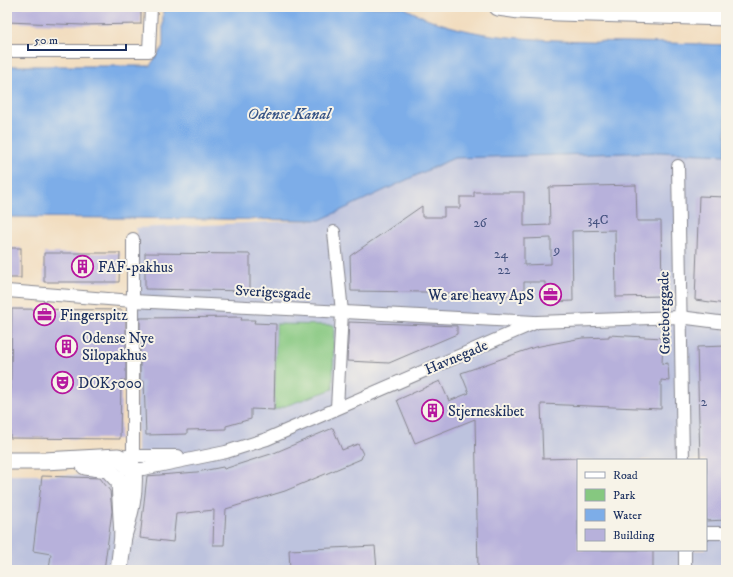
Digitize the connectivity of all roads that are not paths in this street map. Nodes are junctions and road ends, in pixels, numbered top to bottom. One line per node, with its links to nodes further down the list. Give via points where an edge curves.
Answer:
1 (150, 7): 4 (street, via 149,52)
2 (498, 7): 3 (street, via 550,12)
3 (726, 17)
4 (7, 51)
5 (678, 166): 11 (street, Gøteborggade)
6 (334, 232): 10 (street)
7 (133, 239): 9 (street)
8 (7, 291): 9 (street, Sverigesgade)
9 (133, 301): 10 (street, Sverigesgade); 18 (street)
10 (342, 312): 12 (street, Sverigesgade); 14 (street)
11 (680, 317): 12 (street, Havnegade); 13 (street, Havnegade); 16 (street, Gøteborggade)
12 (537, 322): 14 (street, Havnegade)
13 (726, 323)
14 (338, 408): 15 (street, Havnegade, via 267,439 226,452)
15 (197, 457): 18 (street, Havnegade); 18 (street, Havnegade)
16 (683, 459)
17 (7, 461): 18 (street, Havnegade)
18 (126, 464): 22 (street, via 132,506 123,536)
19 (707, 533): 20 (street)
20 (726, 533)
21 (685, 551): 23 (street)
22 (119, 570)
23 (686, 570)

